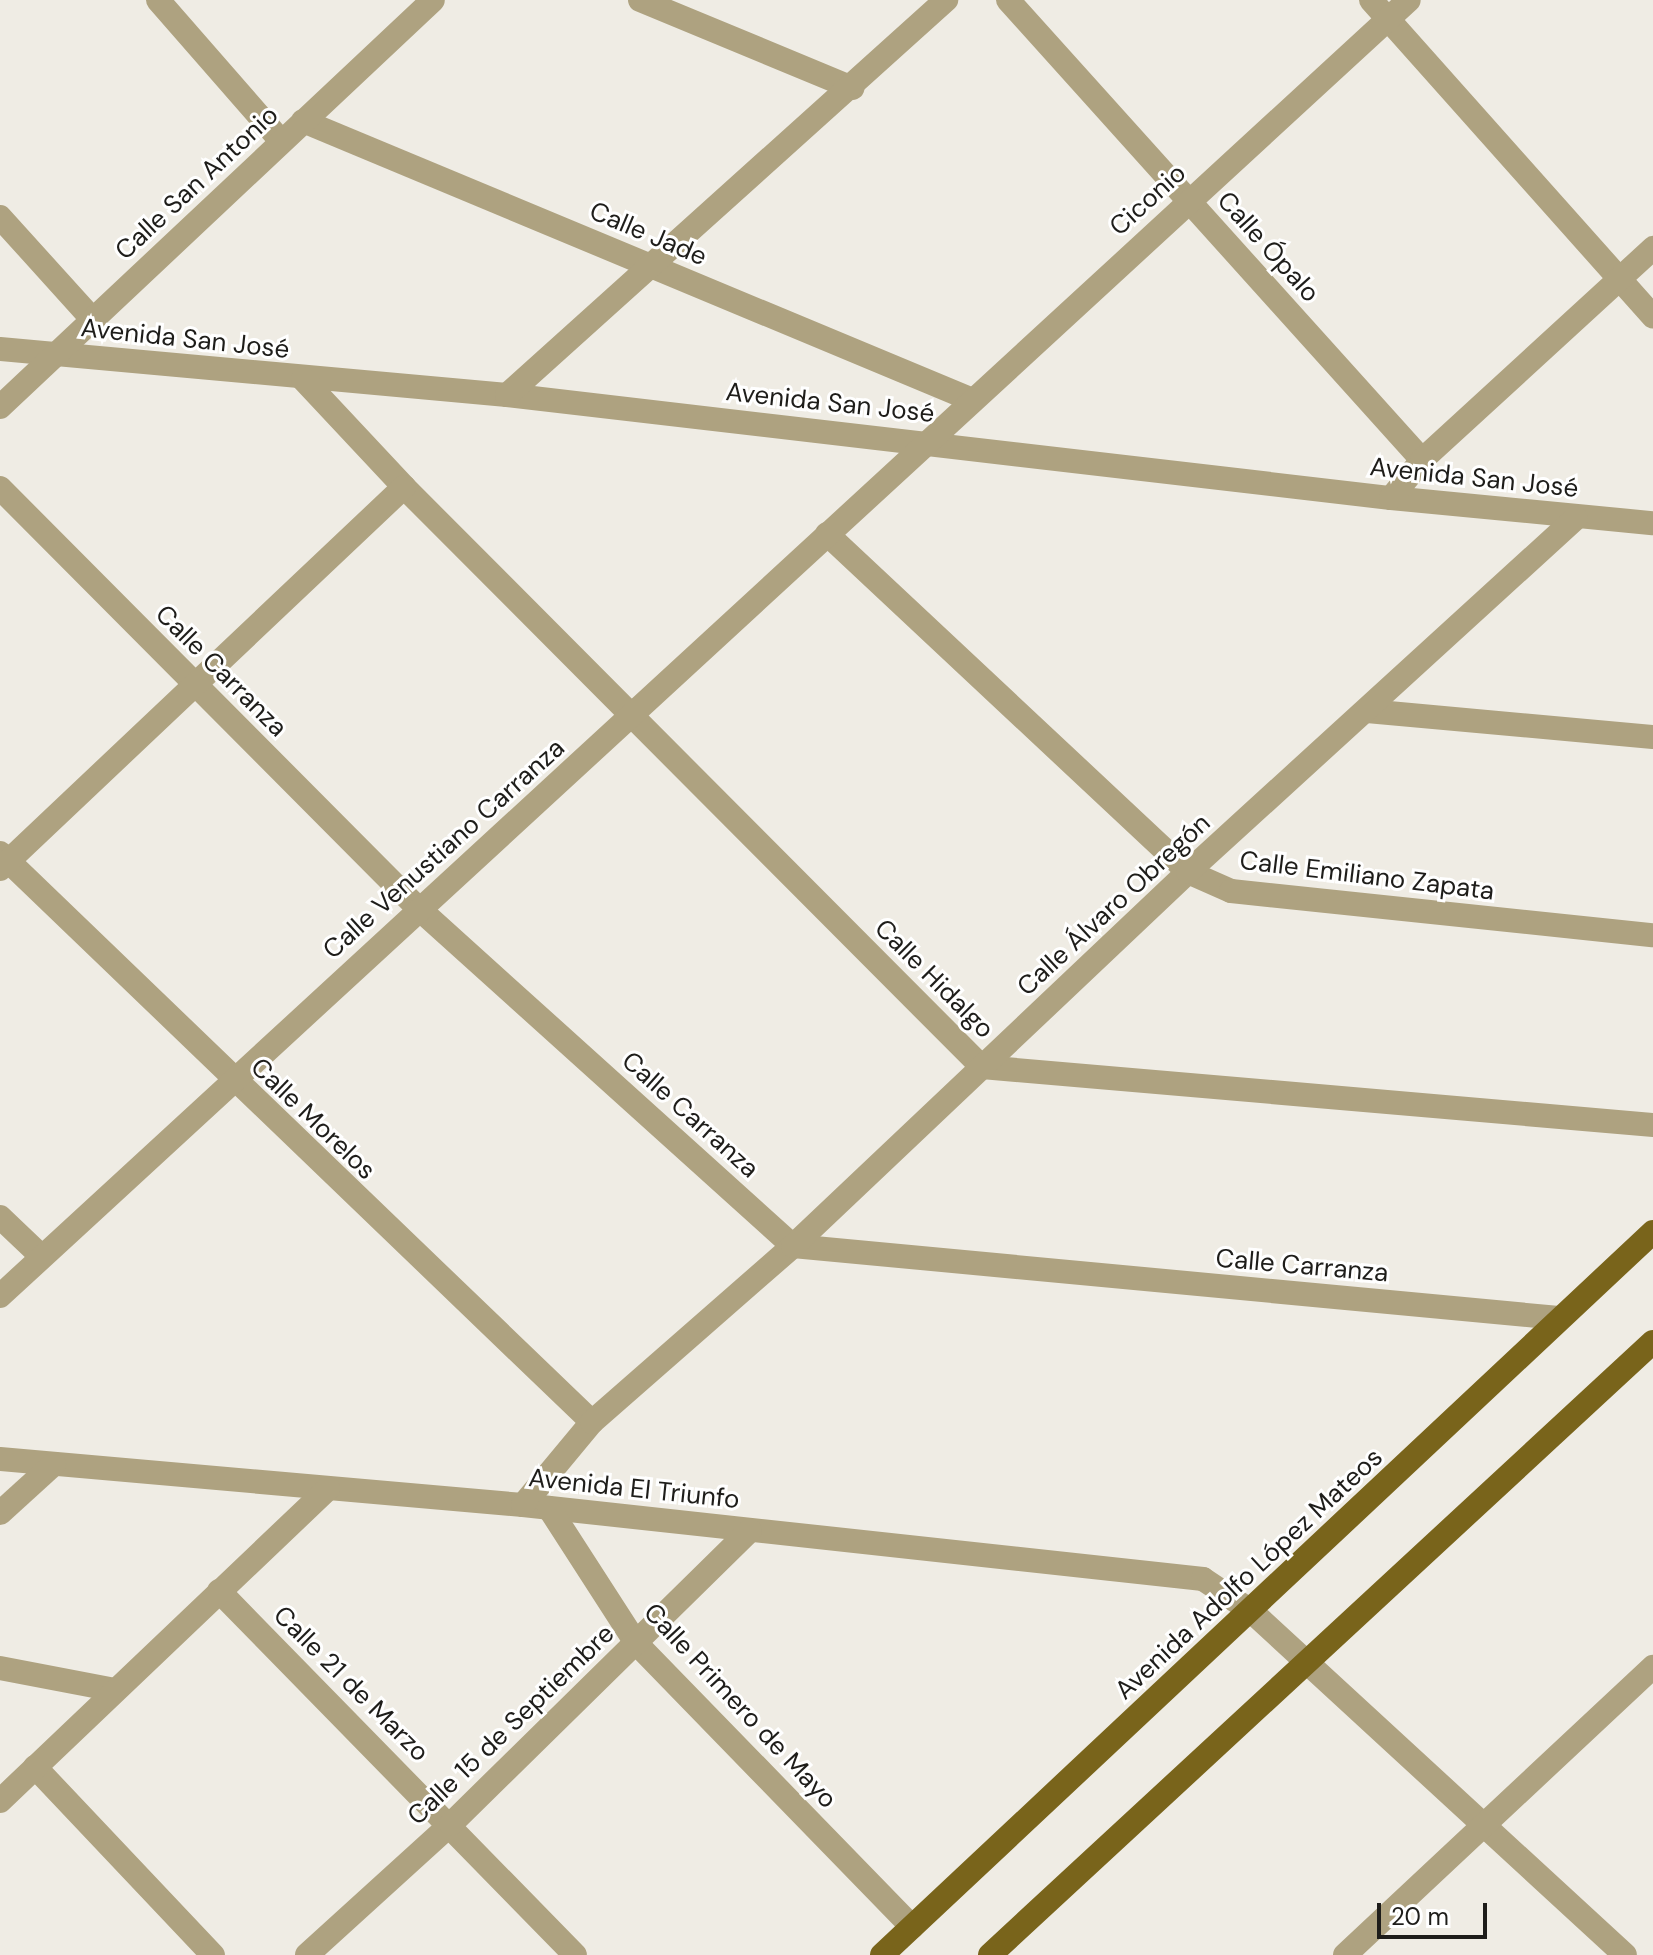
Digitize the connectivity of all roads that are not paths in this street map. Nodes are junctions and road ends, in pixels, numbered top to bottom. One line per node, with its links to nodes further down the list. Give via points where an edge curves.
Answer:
1 (158, 0): 11 (street)
2 (433, 0): 10 (street, Calle San Antonio)
3 (640, 0): 9 (street)
4 (946, 0): 9 (street)
5 (1008, 0): 12 (street, Calle Ópalo)
6 (1371, 0): 8 (street)
7 (1409, 0): 8 (street, Ciconio)
8 (1388, 19): 12 (street, Ciconio); 16 (street)
9 (852, 88): 15 (street)
10 (303, 121): 11 (street, Calle San Antonio); 15 (street, Calle Jade)
11 (281, 141): 18 (street, Calle San Antonio)
12 (1188, 201): 23 (street, Ciconio); 26 (street, Calle Ópalo)
13 (0, 217): 18 (street)
14 (1653, 248): 16 (street)
15 (648, 264): 22 (street); 23 (street, Calle Jade)
16 (1620, 279): 17 (street); 26 (street)
17 (1653, 316)
18 (93, 320): 20 (street, Calle San Antonio)
19 (0, 349): 20 (street, Avenida San José)
20 (56, 353): 21 (street, Avenida San José); 24 (street, Calle San Antonio)
21 (303, 379): 22 (street, Avenida San José); 27 (street, Calle Hidalgo)
22 (507, 395): 25 (street, Avenida San José)
23 (970, 399): 25 (street, Ciconio)
24 (0, 407)
25 (925, 442): 29 (street, Avenida San José); 32 (street, Calle Venustiano Carranza)
26 (1422, 460): 29 (street)
27 (404, 487): 33 (street); 35 (street, Calle Hidalgo)
28 (0, 488): 33 (street, Calle Carranza)
29 (1391, 498): 30 (street, Avenida San José)
30 (1576, 518): 31 (street, Avenida San José); 34 (street, Calle Álvaro Obregón)
31 (1653, 523)
32 (827, 534): 35 (street, Calle Venustiano Carranza); 38 (street, Calle Emiliano Zapata)
33 (195, 685): 37 (street); 39 (street, Calle Carranza)
34 (1367, 711): 36 (street); 38 (street, Calle Álvaro Obregón)
35 (634, 714): 39 (street, Calle Venustiano Carranza); 41 (street, Calle Hidalgo)
36 (1653, 737)
37 (3, 861): 42 (street, Calle Morelos)
38 (1188, 872): 40 (street, Calle Emiliano Zapata, via 1231,891); 41 (street, Calle Álvaro Obregón)
39 (417, 907): 42 (street, Calle Venustiano Carranza); 46 (street, Calle Carranza)
40 (1653, 935)
41 (982, 1067): 43 (street, Calle Hidalgo); 46 (street, Calle Álvaro Obregón)
42 (234, 1083): 47 (street, Calle Venustiano Carranza); 51 (street, Calle Morelos)
43 (1653, 1125)
44 (0, 1217): 47 (street)
45 (1653, 1232): 49 (main road, Avenida Adolfo López Mateos)
46 (793, 1246): 49 (street, Calle Carranza); 51 (street, Calle Álvaro Obregón)
47 (40, 1255): 48 (street, Calle Venustiano Carranza)
48 (0, 1296)
49 (1559, 1318): 60 (main road, Avenida Adolfo López Mateos)
50 (1653, 1342): 62 (main road)
51 (592, 1422): 55 (street, Calle Álvaro Obregón)
52 (0, 1459): 53 (street, Avenida El Triunfo)
53 (54, 1464): 54 (street, Avenida El Triunfo); 57 (street)
54 (328, 1489): 55 (street, Avenida El Triunfo); 59 (street)
55 (523, 1505): 56 (street, Avenida El Triunfo)
56 (549, 1508): 58 (street, Avenida El Triunfo); 61 (street, Calle Primero de Mayo)
57 (0, 1513)
58 (750, 1530): 60 (street, Avenida El Triunfo, via 1203,1579); 61 (street, Calle 15 de Septiembre)
59 (219, 1591): 65 (street); 68 (street, Calle 21 de Marzo)
60 (1251, 1611): 62 (street, Avenida El Triunfo); 70 (main road, Avenida Adolfo López Mateos)
61 (636, 1643): 68 (street, Calle 15 de Septiembre); 70 (street, Calle Primero de Mayo)
62 (1305, 1660): 69 (street, Avenida El Triunfo); 75 (main road)
63 (1653, 1667): 69 (street)
64 (0, 1668): 65 (street)
65 (115, 1690): 66 (street)
66 (35, 1767): 67 (street); 71 (street)
67 (0, 1801)
68 (451, 1824): 72 (street, Calle 15 de Septiembre); 73 (street, Calle 21 de Marzo)
69 (1484, 1824): 76 (street); 77 (street, Avenida El Triunfo)
70 (912, 1927): 74 (main road, Avenida Adolfo López Mateos)
71 (213, 1955)
72 (307, 1955)
73 (575, 1955)
74 (882, 1955)
75 (990, 1955)
76 (1345, 1955)
77 (1625, 1955)

